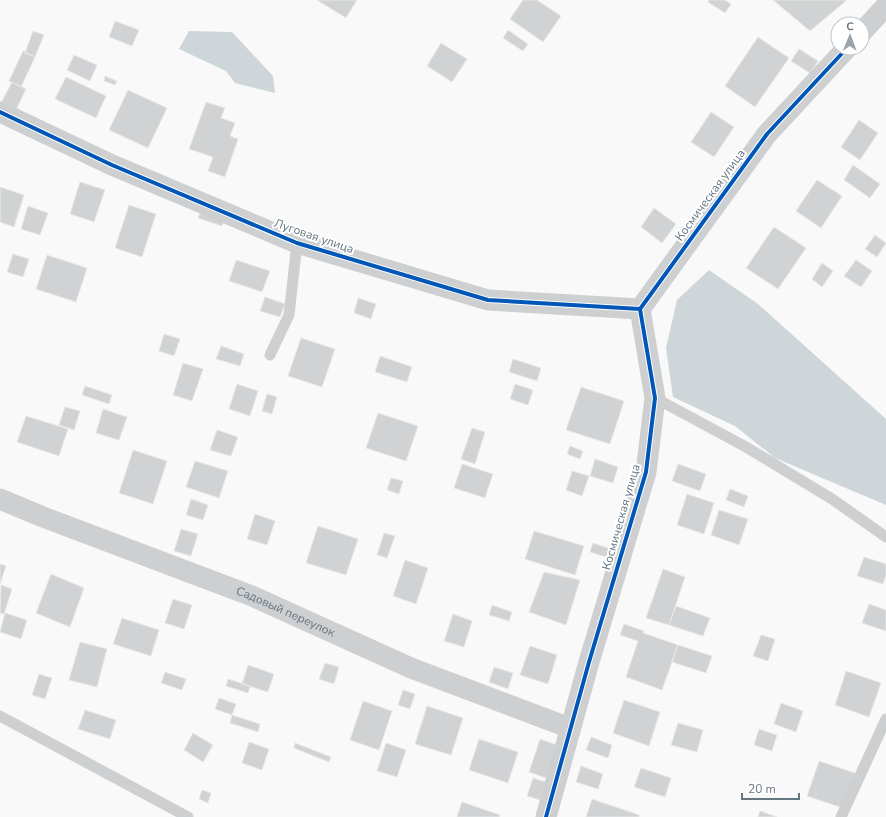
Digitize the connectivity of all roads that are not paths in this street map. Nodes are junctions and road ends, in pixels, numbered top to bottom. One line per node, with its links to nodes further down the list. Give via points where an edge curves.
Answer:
1 (886, 6): 2 (street)
2 (870, 23)
3 (840, 56): 6 (street, Космическая улица, via 767,134)
4 (0, 112): 5 (street, Луговая улица, via 112,165)
5 (298, 243): 6 (street, Луговая улица, via 488,300); 7 (lane, via 289,315)
6 (640, 309): 8 (street, Космическая улица)
7 (270, 355)
8 (655, 398): 10 (lane, via 746,447 832,499); 13 (street, Космическая улица, via 646,472)
9 (0, 499): 13 (street, Садовый переулок, via 252,596 411,668)
10 (886, 537)
11 (0, 716): 14 (lane)
12 (886, 719): 16 (lane)
13 (570, 728): 15 (street, Космическая улица)
14 (188, 817)
15 (546, 817)
16 (841, 817)

